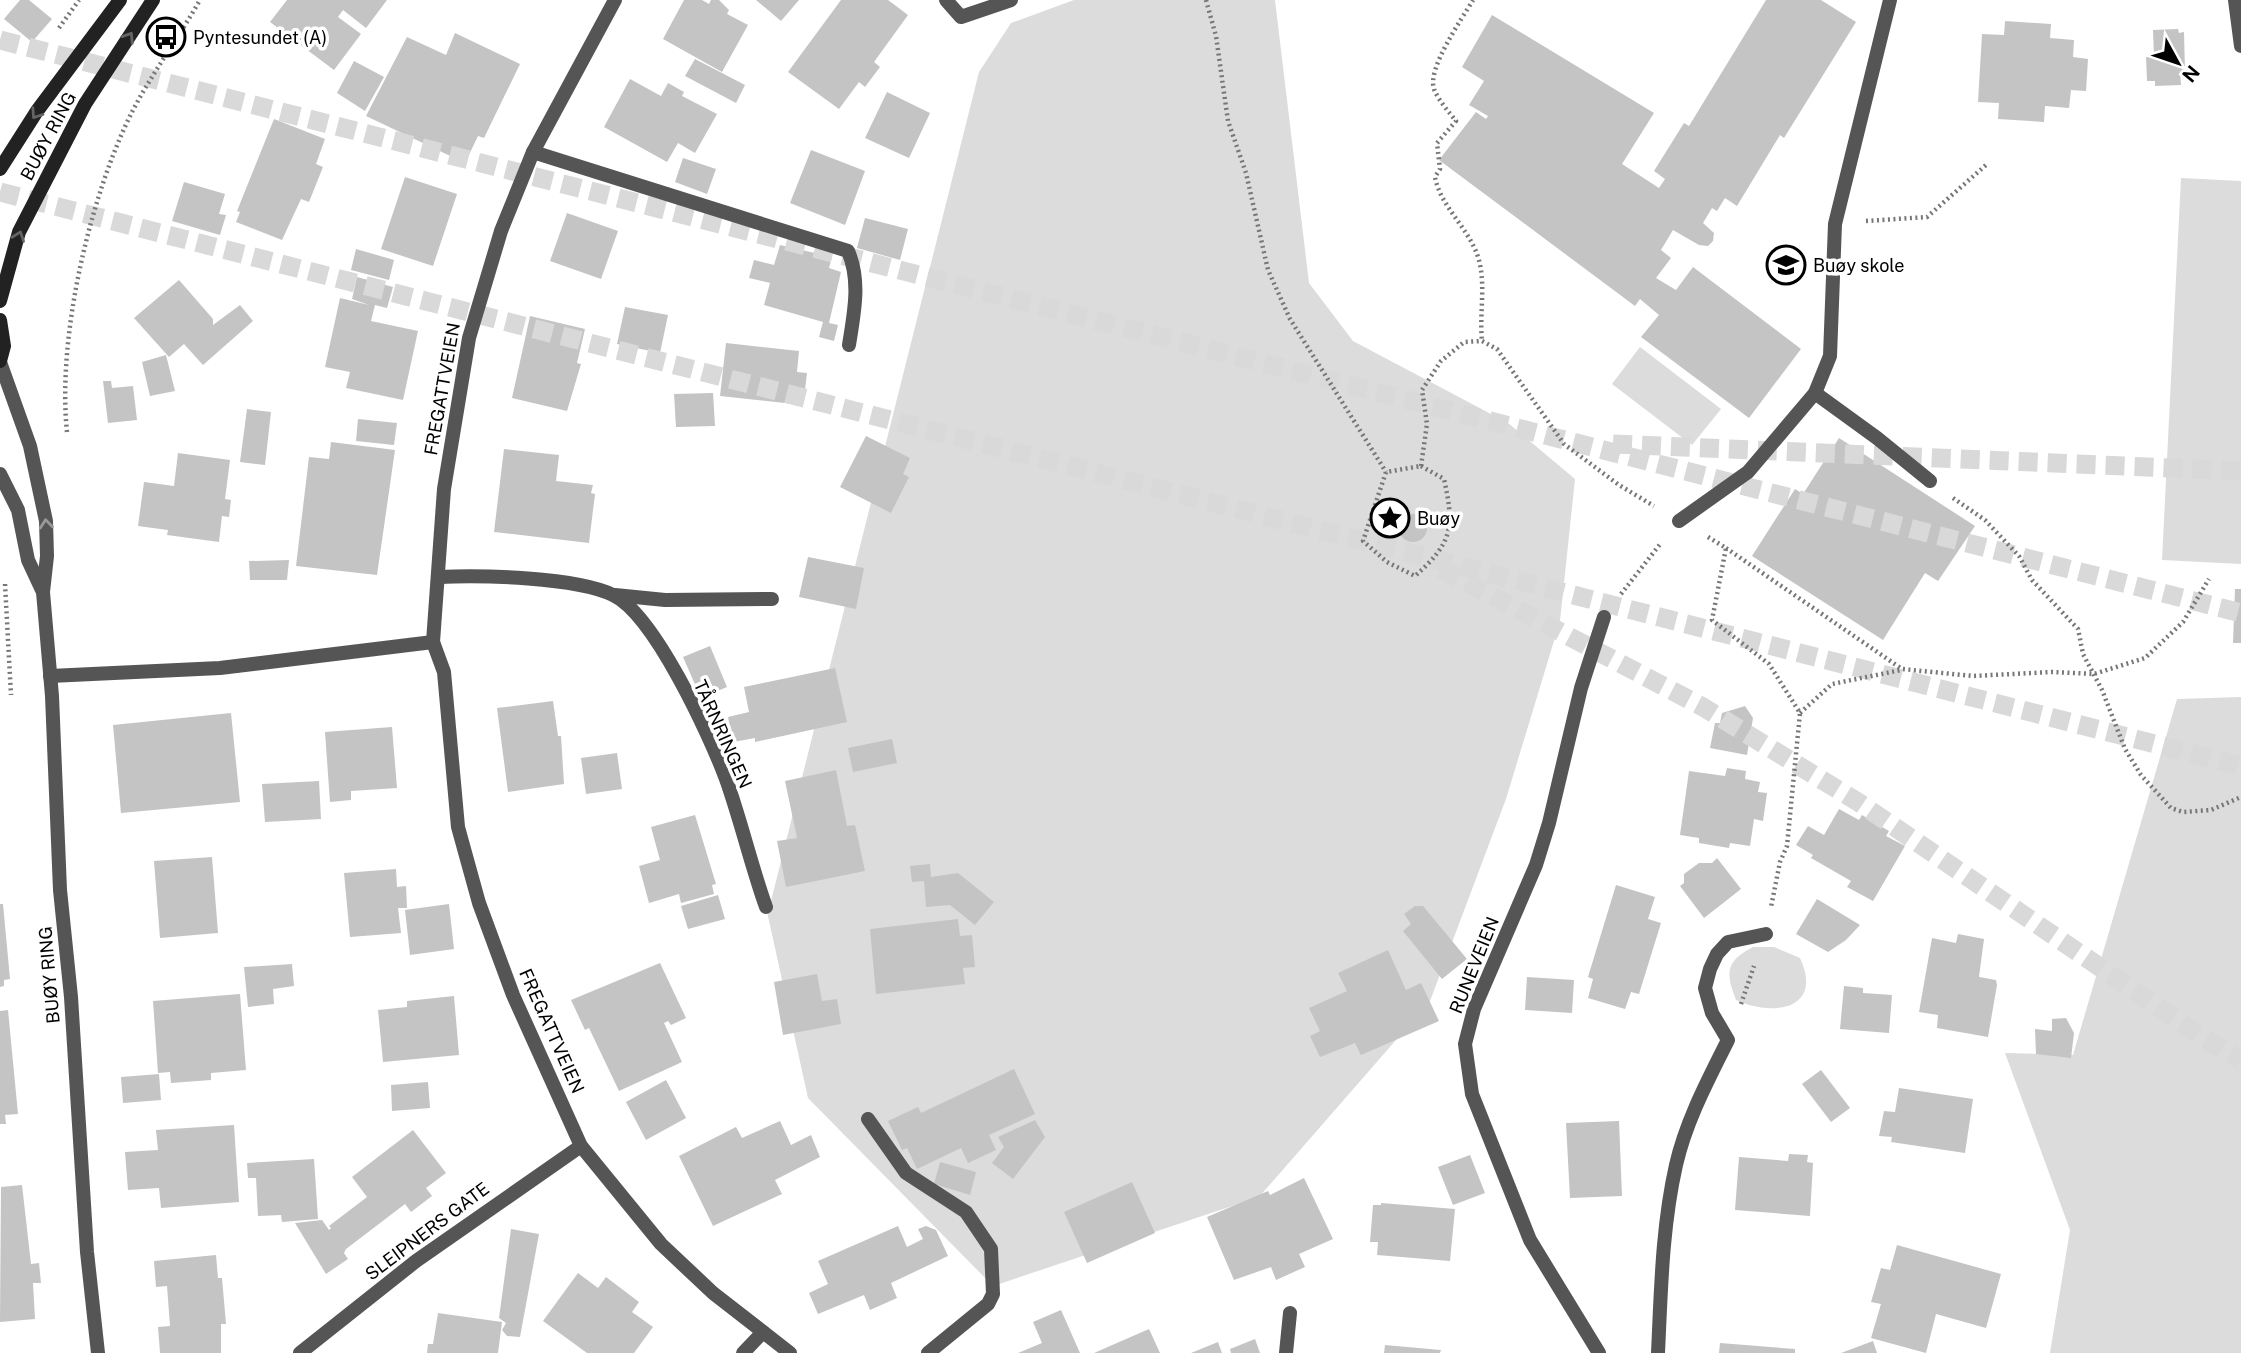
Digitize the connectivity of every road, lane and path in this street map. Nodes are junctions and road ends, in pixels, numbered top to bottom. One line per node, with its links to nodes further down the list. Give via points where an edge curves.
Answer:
1 (79, 0): 12 (path)
2 (120, 0): 16 (main road, BUØY RING, one-way to 16)
3 (153, 0): 18 (main road, BUØY RING, one-way to 3, via 19,232 85,104)
4 (200, 0): 24 (path, via 134,108 104,180 84,247 68,348 64,399)
5 (615, 0): 14 (street, FREGATTVEIEN)
6 (946, 0): 7 (street, via 961,17)
7 (1011, 0)
8 (1206, 0): 26 (path, via 1228,121 1246,173 1268,270 1290,319)
9 (1473, 0): 20 (path, via 1433,80 1434,91 1456,121 1437,143 1440,169 1435,177 1482,268)
10 (1891, 0): 17 (street)
11 (2235, 0): 13 (street)
12 (62, 22)
13 (2241, 46)
14 (533, 152): 21 (street, via 848,251 856,269); 31 (street, FREGATTVEIEN, via 501,231 469,338 444,489)
15 (1986, 165): 17 (path, via 1927,217)
16 (0, 169)
17 (1835, 223): 23 (street, via 1830,356)
18 (0, 301)
19 (0, 320): 22 (main road, via 4,346)
20 (1482, 341): 25 (path, via 1464,342 1428,377 1422,390 1427,424); 29 (path, via 1497,349 1564,444)
21 (849, 345)
22 (0, 361): 34 (street, BUØY RING, one-way to 22, via 46,521 30,446)
23 (1815, 393): 28 (street); 29 (street, via 1748,472)
24 (68, 432)
25 (1421, 466): 26 (path); 26 (path, via 1444,480 1450,533 1438,555 1415,576 1387,562 1363,541)
26 (1386, 472)
27 (0, 474): 34 (street, BUØY RING, via 18,510 28,560)
28 (1930, 481): 40 (path, via 1985,520 2019,556 2032,580 2078,629 2083,654)
29 (1679, 521): 30 (path); 37 (path)
30 (1726, 548): 39 (path); 43 (path, via 1712,620 1769,664)
31 (439, 577): 35 (street, TÅRNRINGEN, via 541,581); 38 (street, FREGATTVEIEN)
32 (2209, 579): 40 (path, via 2183,622 2145,658)
33 (5, 582): 42 (path)
34 (43, 592): 41 (street, BUØY RING)
35 (614, 595): 36 (street, TÅRNRINGEN, via 665,600); 45 (street, TÅRNRINGEN, via 640,617 656,640 695,713 726,779)
36 (772, 599)
37 (1604, 617): 58 (street, RUNEVEIEN, via 1536,865 1474,1009 1465,1044 1472,1094 1530,1240)
38 (433, 642): 41 (street, via 220,668); 49 (street, FREGATTVEIEN, via 444,671 458,827 479,903 513,995)
39 (1902, 669): 40 (path, via 1973,676); 43 (path, via 1832,684)
40 (2094, 674): 44 (path, via 2125,749 2171,808 2211,810)
41 (50, 676): 52 (street, BUØY RING, via 60,890)
42 (11, 695)
43 (1800, 713): 46 (path, via 1787,846)
44 (2241, 797)
45 (766, 907)
46 (1766, 934): 47 (path); 47 (street, via 1728,942 1710,969 1705,988)
47 (1728, 1040): 59 (street, via 1676,1163 1661,1276)
48 (868, 1119): 56 (street, via 906,1173 966,1212 991,1249 993,1294 988,1304)
49 (581, 1146): 51 (street, FREGATTVEIEN, via 661,1244); 53 (street, SLEIPNERS GATE, via 416,1261)
50 (1290, 1313): 57 (street)
51 (762, 1332): 54 (street); 55 (street, FREGATTVEIEN)
52 (98, 1353)
53 (300, 1353)
54 (743, 1353)
55 (790, 1353)
56 (928, 1353)
57 (1286, 1353)
58 (1599, 1353)
59 (1658, 1353)

